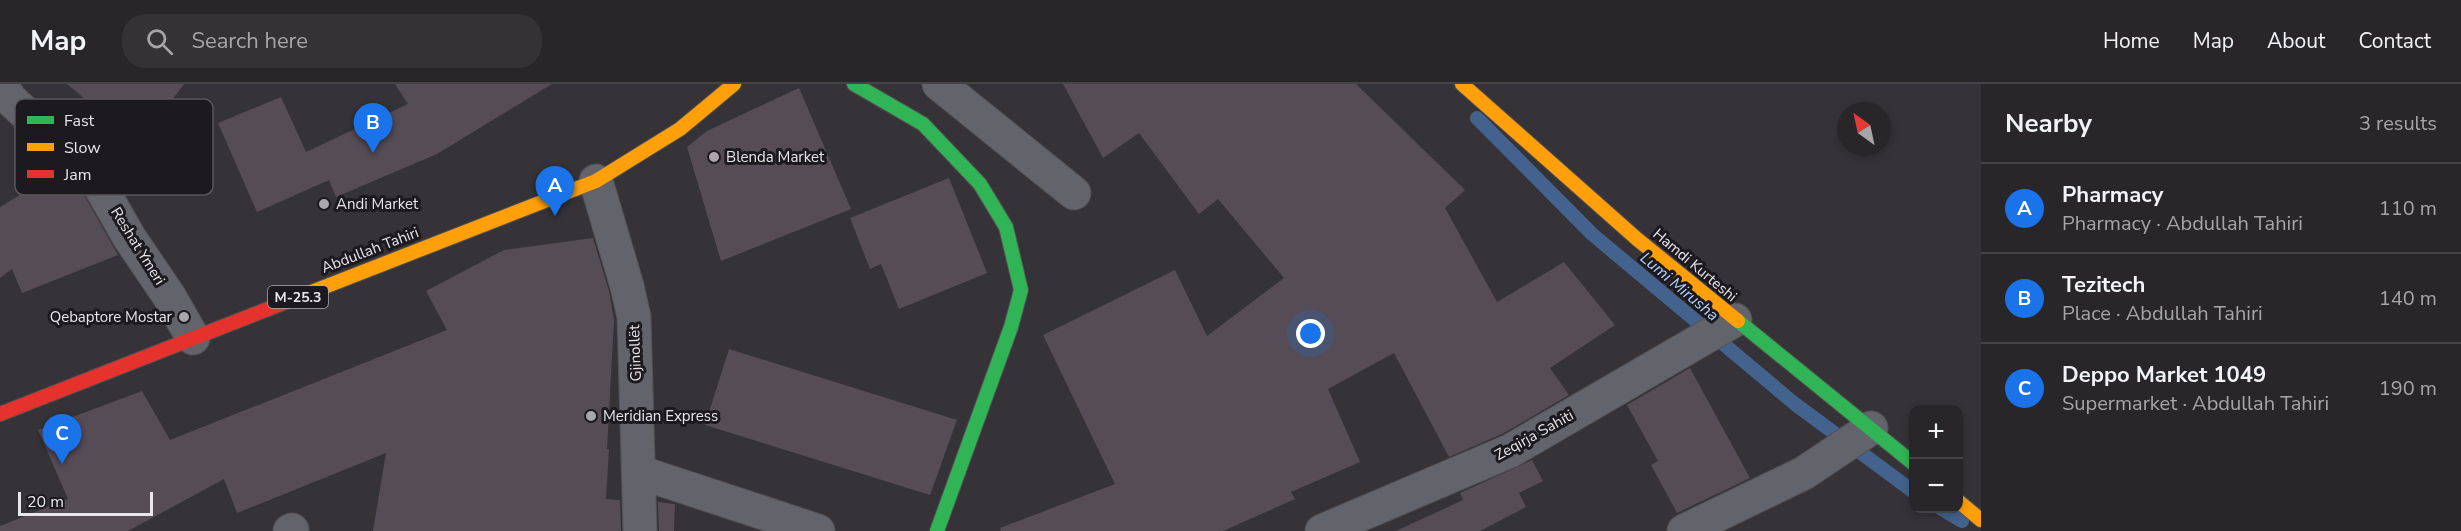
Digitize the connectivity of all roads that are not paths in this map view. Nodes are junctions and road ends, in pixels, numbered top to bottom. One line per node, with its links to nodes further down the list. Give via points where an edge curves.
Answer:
1 (1, 84): 6 (street, Reshat Ymeri)
2 (734, 84): 7 (main road, Abdullah Tahiri / M-25.3, via 680,129)
3 (854, 84): 20 (main road, via 923,124 980,184 1006,228 1020,290 1000,358)
4 (939, 84): 8 (street)
5 (1462, 84): 10 (main road, Hamdi Kurteshi)
6 (15, 104)
7 (596, 181): 11 (main road, Abdullah Tahiri / M-25.3); 15 (street, Gjinollët, via 634,317)
8 (1074, 193)
9 (105, 195): 11 (street, Reshat Ymeri)
10 (1735, 320): 13 (main road, Hamdi Kurteshi); 21 (street, Zeqirja Sahiti, via 1510,451)
11 (193, 338): 12 (main road, Abdullah Tahiri / M-25.3)
12 (0, 414)
13 (1871, 428): 14 (main road, Hamdi Kurteshi); 22 (street, via 1804,473)
14 (1909, 460)
15 (639, 472): 18 (street, Gjinollët); 19 (street)
16 (1963, 505): 17 (main road)
17 (1981, 521): 23 (street)
18 (640, 531)
19 (818, 531)
20 (937, 531)
21 (1322, 531)
22 (1684, 531)
23 (1966, 531)

